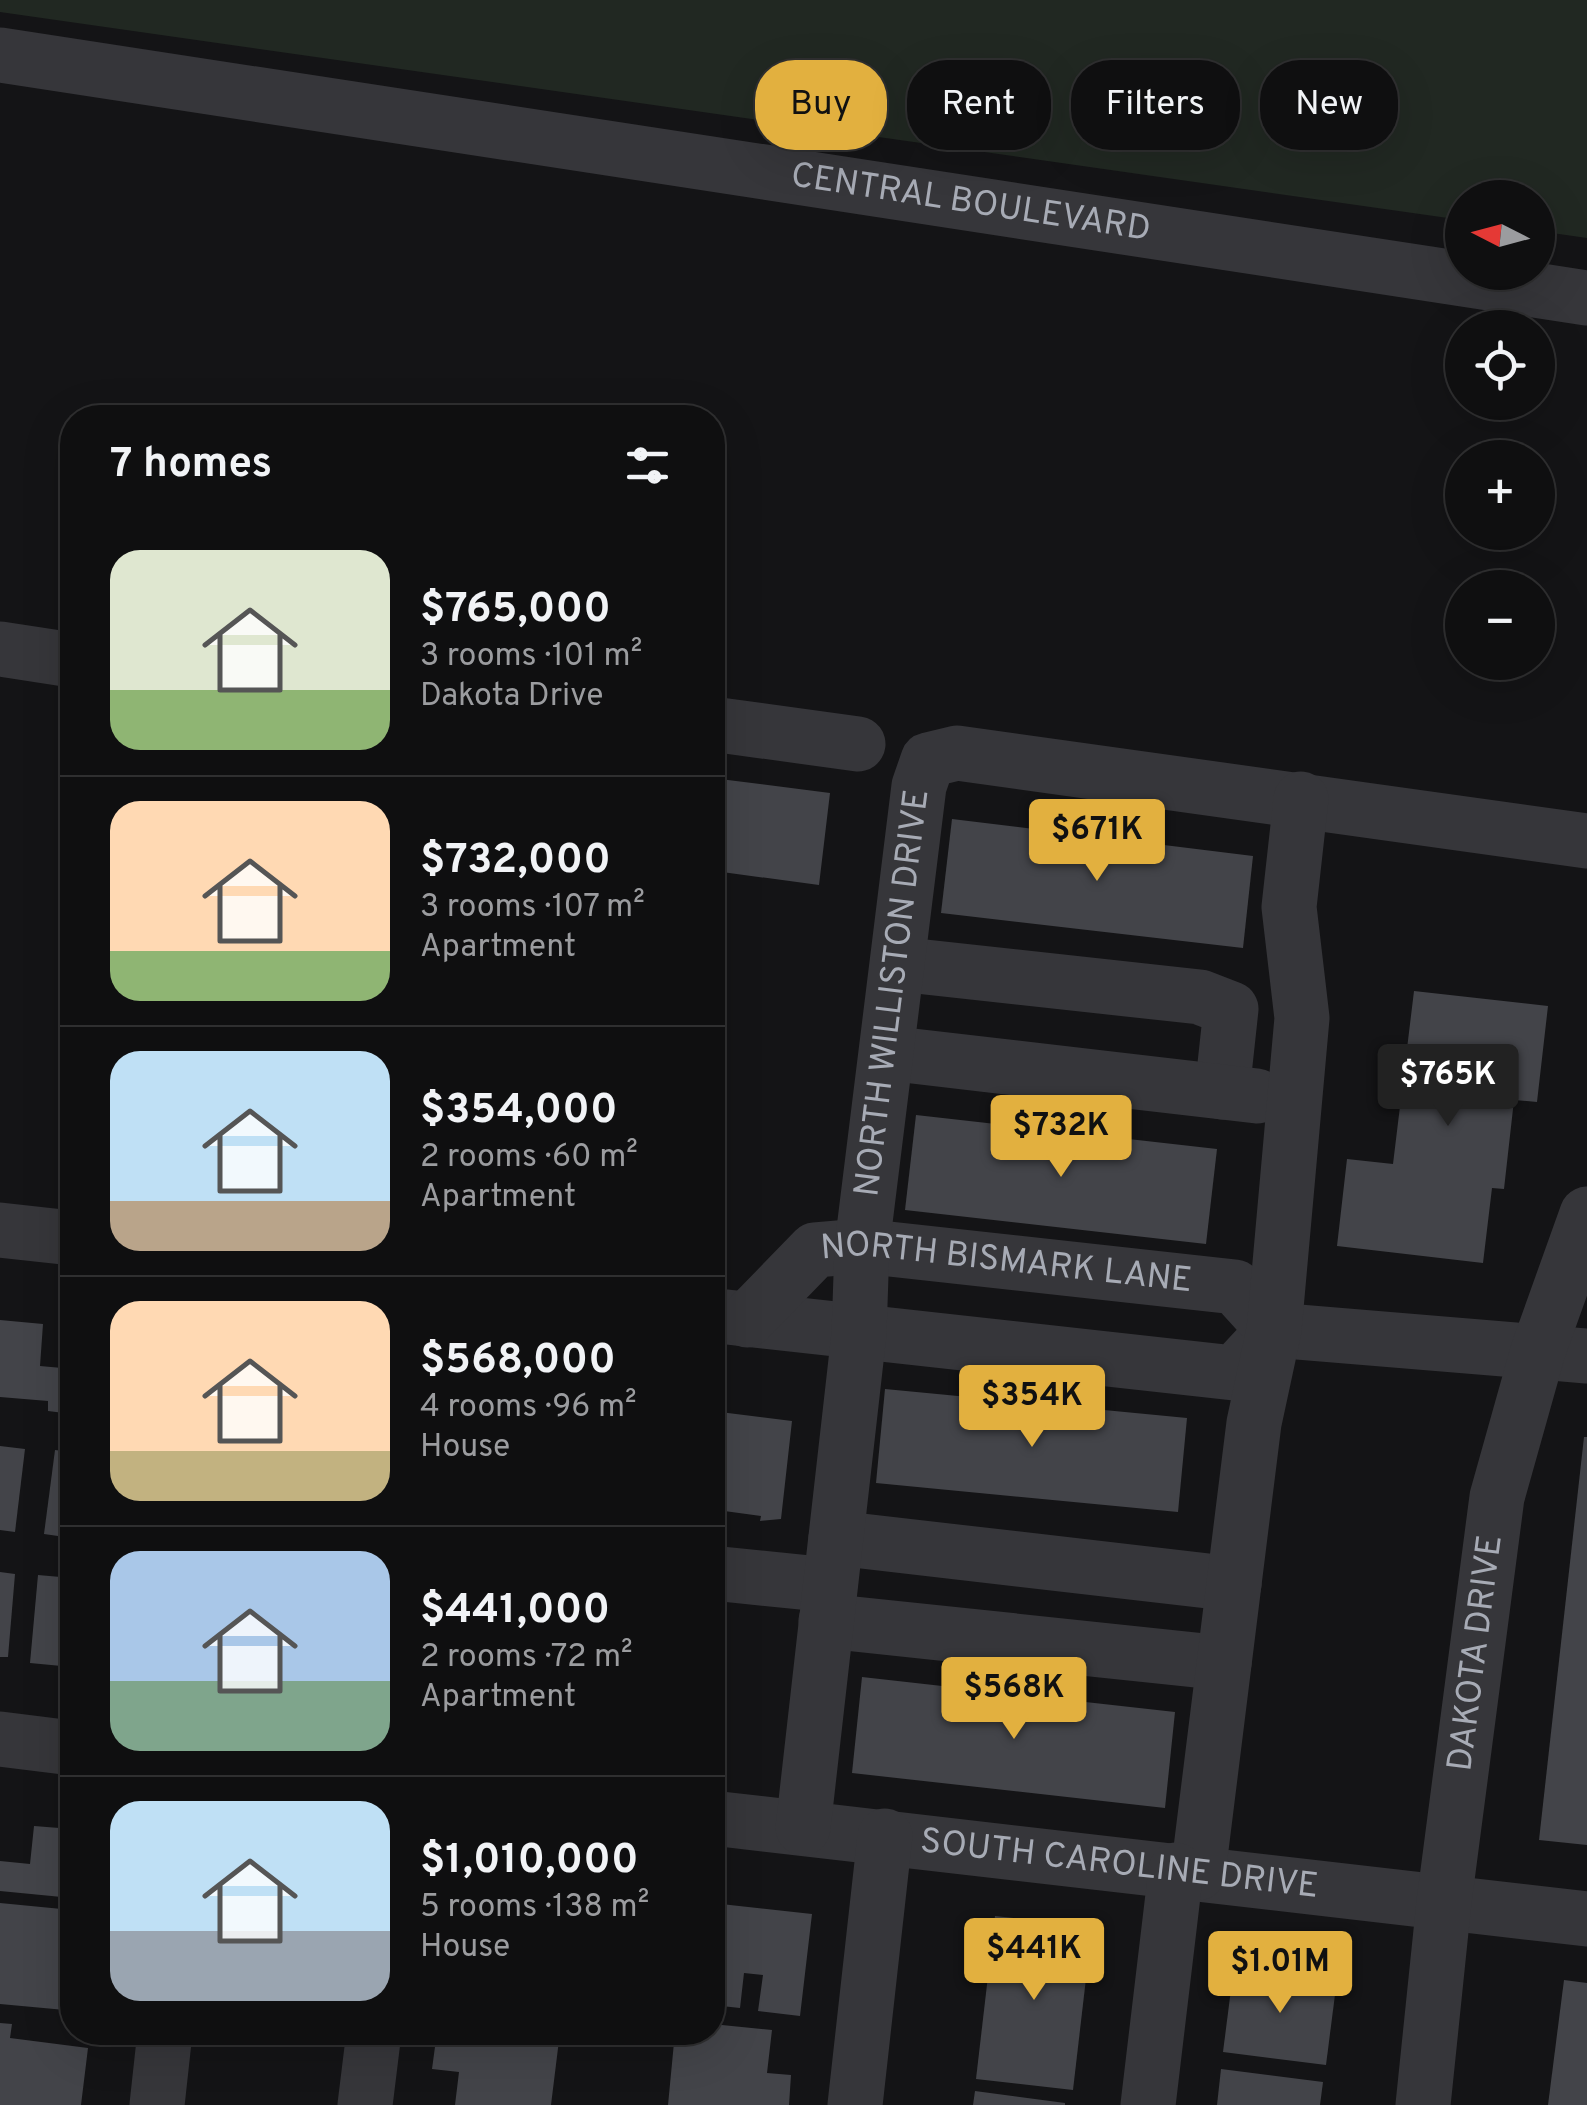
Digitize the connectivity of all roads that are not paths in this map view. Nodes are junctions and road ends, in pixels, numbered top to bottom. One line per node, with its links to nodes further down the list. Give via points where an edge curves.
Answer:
1 (0, 55): 2 (street, CENTRAL BOULEVARD)
2 (1587, 298)
3 (0, 649): 4 (street)
4 (60, 658)
5 (725, 726): 6 (street)
6 (858, 744)
7 (1301, 798): 8 (street, NORTH WILLISTON DRIVE); 9 (street, NORTH WILLISTON DRIVE, via 957,753 928,760); 12 (street, via 1289,907 1302,1018)
8 (1587, 841)
9 (898, 964): 10 (street, NORTH WILLISTON DRIVE); 11 (street, via 1200,997 1231,1009)
10 (888, 1053): 11 (street); 16 (street, NORTH WILLISTON DRIVE)
11 (1222, 1092): 12 (street)
12 (1295, 1101): 18 (street)
13 (1587, 1214): 20 (street, DAKOTA DRIVE)
14 (0, 1230): 15 (street)
15 (60, 1237)
16 (862, 1246): 17 (street, NORTH BISMARK LANE, via 816,1250); 18 (street, NORTH BISMARK LANE, via 1235,1287); 19 (street, NORTH WILLISTON DRIVE)
17 (730, 1318): 19 (street, NORTH BISMARK LANE)
18 (1274, 1330): 19 (street, NORTH BISMARK LANE, via 1234,1373); 20 (street); 23 (street, via 1254,1423)
19 (859, 1334): 22 (street, NORTH WILLISTON DRIVE)
20 (1563, 1353): 31 (street, DAKOTA DRIVE, via 1497,1497)
21 (725, 1573): 22 (street)
22 (831, 1581): 23 (street); 24 (street); 28 (street, NORTH WILLISTON DRIVE)
23 (1234, 1584): 24 (street)
24 (1224, 1662): 30 (street)
25 (0, 1739): 26 (street)
26 (60, 1746)
27 (725, 1819): 28 (street, SOUTH CAROLINE DRIVE)
28 (802, 1828): 29 (street, SOUTH CAROLINE DRIVE)
29 (885, 1836): 30 (street, SOUTH CAROLINE DRIVE); 37 (street)
30 (1187, 1872): 31 (street, SOUTH CAROLINE DRIVE); 38 (street)
31 (1444, 1902): 32 (street, SOUTH CAROLINE DRIVE); 39 (street, DAKOTA DRIVE)
32 (1587, 1918)
33 (164, 2045): 35 (street)
34 (372, 2045): 36 (street)
35 (157, 2105)
36 (365, 2105)
37 (855, 2105)
38 (1148, 2105)
39 (1422, 2105)

